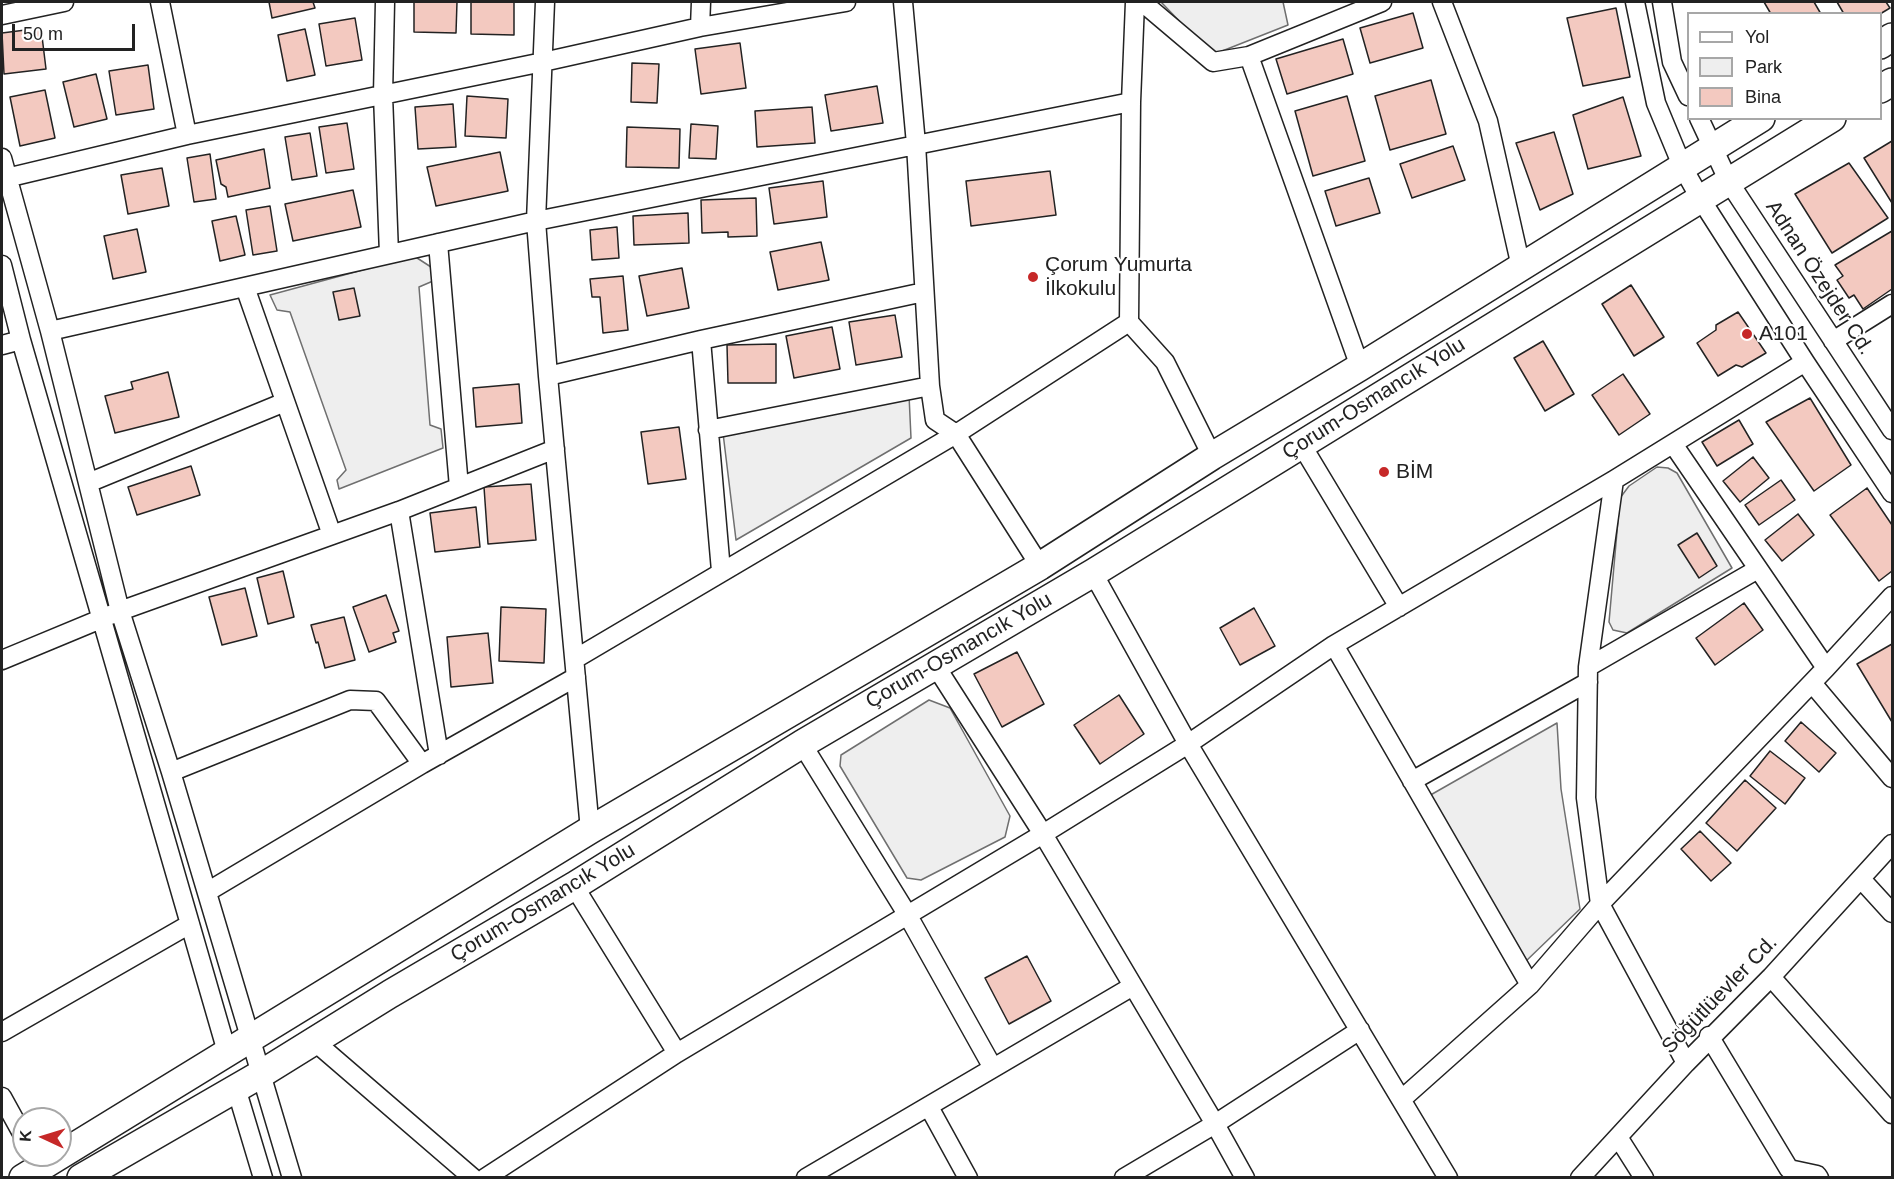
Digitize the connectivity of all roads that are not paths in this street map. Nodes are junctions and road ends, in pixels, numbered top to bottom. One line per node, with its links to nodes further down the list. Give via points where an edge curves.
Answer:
1 (64, 2): 14 (street)
2 (160, 2): 24 (street)
3 (384, 2): 19 (street)
4 (545, 2): 17 (street)
5 (701, 2): 15 (street)
6 (846, 2): 15 (street)
7 (903, 2): 25 (street)
8 (1136, 2): 20 (street)
9 (1142, 2): 16 (street, via 1213,62)
10 (1382, 2): 16 (street)
11 (1442, 2): 36 (street, via 1488,122)
12 (1635, 2): 28 (street, via 1656,103)
13 (1662, 2): 18 (street, via 1672,62)
14 (2, 15)
15 (700, 27): 17 (street)
16 (1249, 56): 47 (street)
17 (543, 62): 19 (street); 32 (street)
18 (1687, 92)
19 (383, 95): 24 (street); 34 (street)
20 (1131, 102): 25 (street); 40 (street)
21 (1700, 120): 26 (street, Adnan Özejder Cd.)
22 (1758, 120): 26 (highway, Çorum-Osmancık Yolu)
23 (1829, 120): 30 (highway, Çorum-Osmancık Yolu)
24 (187, 135): 29 (street)
25 (916, 144): 32 (street); 38 (street)
26 (1713, 148): 28 (highway, Çorum-Osmancık Yolu); 30 (street, Adnan Özejder Cd.)
27 (2, 158): 29 (street)
28 (1683, 168): 31 (street); 36 (highway, Çorum-Osmancık Yolu)
29 (4, 178): 41 (street)
30 (1729, 182): 31 (highway, Çorum-Osmancık Yolu); 44 (street, Adnan Özejder Cd.)
31 (1700, 198): 46 (street); 54 (highway, Çorum-Osmancık Yolu)
32 (536, 221): 33 (street); 48 (street)
33 (438, 243): 34 (street); 60 (street)
34 (389, 254): 37 (street)
35 (2, 265): 42 (street)
36 (1521, 267): 47 (highway, Çorum-Osmancık Yolu)
37 (245, 287): 41 (street); 50 (street)
38 (924, 292): 43 (street); 49 (street)
39 (1893, 304): 44 (street)
40 (1129, 322): 53 (street); 57 (street, via 1165,362)
41 (50, 331): 59 (street)
42 (21, 340): 45 (street); 71 (street)
43 (701, 340): 48 (street); 51 (street)
44 (1833, 341): 52 (street, Adnan Özejder Cd.)
45 (2, 345)
46 (1805, 362): 55 (street); 61 (street)
47 (1360, 367): 57 (highway, Çorum-Osmancık Yolu)
48 (548, 376): 56 (street)
49 (930, 386): 51 (street); 53 (street, via 935,420)
50 (285, 402): 59 (street); 63 (street)
51 (708, 430): 66 (street)
52 (1893, 430)
53 (956, 434): 64 (street); 66 (street)
54 (1301, 444): 67 (highway, Çorum-Osmancık Yolu); 69 (street)
55 (1673, 444): 58 (street); 65 (street)
56 (555, 449): 60 (street); 73 (street)
57 (1212, 456): 64 (highway, Çorum-Osmancık Yolu)
58 (1614, 480): 69 (street); 77 (street)
59 (88, 483): 70 (street)
60 (459, 487): 62 (street)
61 (1893, 492)
62 (399, 511): 63 (street); 82 (street)
63 (332, 535): 70 (street)
64 (1040, 567): 87 (highway, Çorum-Osmancık Yolu)
65 (1758, 569): 76 (street); 77 (street)
66 (721, 571): 73 (street)
67 (1093, 573): 75 (highway, Çorum-Osmancık Yolu); 81 (street)
68 (1893, 596): 76 (street)
69 (1399, 607): 72 (street)
70 (120, 611): 71 (street); 84 (street)
71 (102, 618): 74 (street); 96 (street)
72 (1334, 645): 81 (street); 86 (street)
73 (575, 659): 78 (street)
74 (2, 660)
75 (935, 665): 80 (highway, Çorum-Osmancık Yolu); 88 (street)
76 (1826, 668): 79 (street)
77 (1588, 674): 86 (street); 93 (street, via 1586,798)
78 (576, 677): 82 (street); 87 (street)
79 (1812, 683): 85 (street); 93 (street)
80 (802, 744): 91 (highway, Çorum-Osmancık Yolu); 95 (street)
81 (1188, 744): 88 (street); 100 (street)
82 (439, 755): 83 (street)
83 (422, 764): 84 (street, via 376,700 350,700); 92 (street)
84 (171, 772): 92 (street)
85 (1893, 778)
86 (1412, 781): 98 (street)
87 (590, 830): 103 (highway, Çorum-Osmancık Yolu)
88 (1043, 834): 95 (street); 99 (street)
89 (1893, 844): 90 (street, Söğütlüevler Cd.)
90 (1861, 879): 94 (street); 97 (street, Söğütlüevler Cd.)
91 (574, 886): 104 (highway, Çorum-Osmancık Yolu); 106 (street)
92 (207, 892): 103 (street)
93 (1600, 904): 98 (street); 107 (street)
94 (1893, 913)
95 (907, 915): 106 (street); 108 (street)
96 (190, 924): 101 (street); 105 (street)
97 (1770, 977): 102 (street, Söğütlüevler Cd.); 114 (street)
98 (1530, 985): 112 (street)
99 (1133, 986): 108 (street); 116 (street)
100 (1360, 1030): 112 (street); 116 (street)
101 (2, 1032)
102 (1709, 1037): 107 (street, Söğütlüevler Cd.); 131 (street, via 1789,1169)
103 (250, 1038): 105 (highway, Çorum-Osmancık Yolu); 109 (street)
104 (314, 1041): 109 (highway, Çorum-Osmancık Yolu); 122 (street)
105 (227, 1052): 118 (highway, Çorum-Osmancık Yolu)
106 (676, 1053): 123 (street)
107 (1686, 1063): 117 (street, Söğütlüevler Cd.)
108 (993, 1068): 113 (street)
109 (261, 1074): 110 (highway, Çorum-Osmancık Yolu); 121 (street)
110 (236, 1088): 119 (highway, Çorum-Osmancık Yolu); 120 (street)
111 (2, 1097): 115 (street)
112 (1402, 1099): 128 (street)
113 (929, 1107): 124 (street); 125 (street)
114 (1893, 1114)
115 (12, 1115)
116 (1215, 1124): 126 (street); 127 (street)
117 (1618, 1137): 129 (street, Söğütlüevler Cd.); 130 (street)
118 (72, 1144)
119 (81, 1178)
120 (263, 1178)
121 (292, 1178)
122 (472, 1178)
123 (485, 1178)
124 (806, 1178)
125 (968, 1178)
126 (1124, 1178)
127 (1245, 1178)
128 (1448, 1178)
129 (1580, 1178)
130 (1644, 1178)
131 (1819, 1178)

